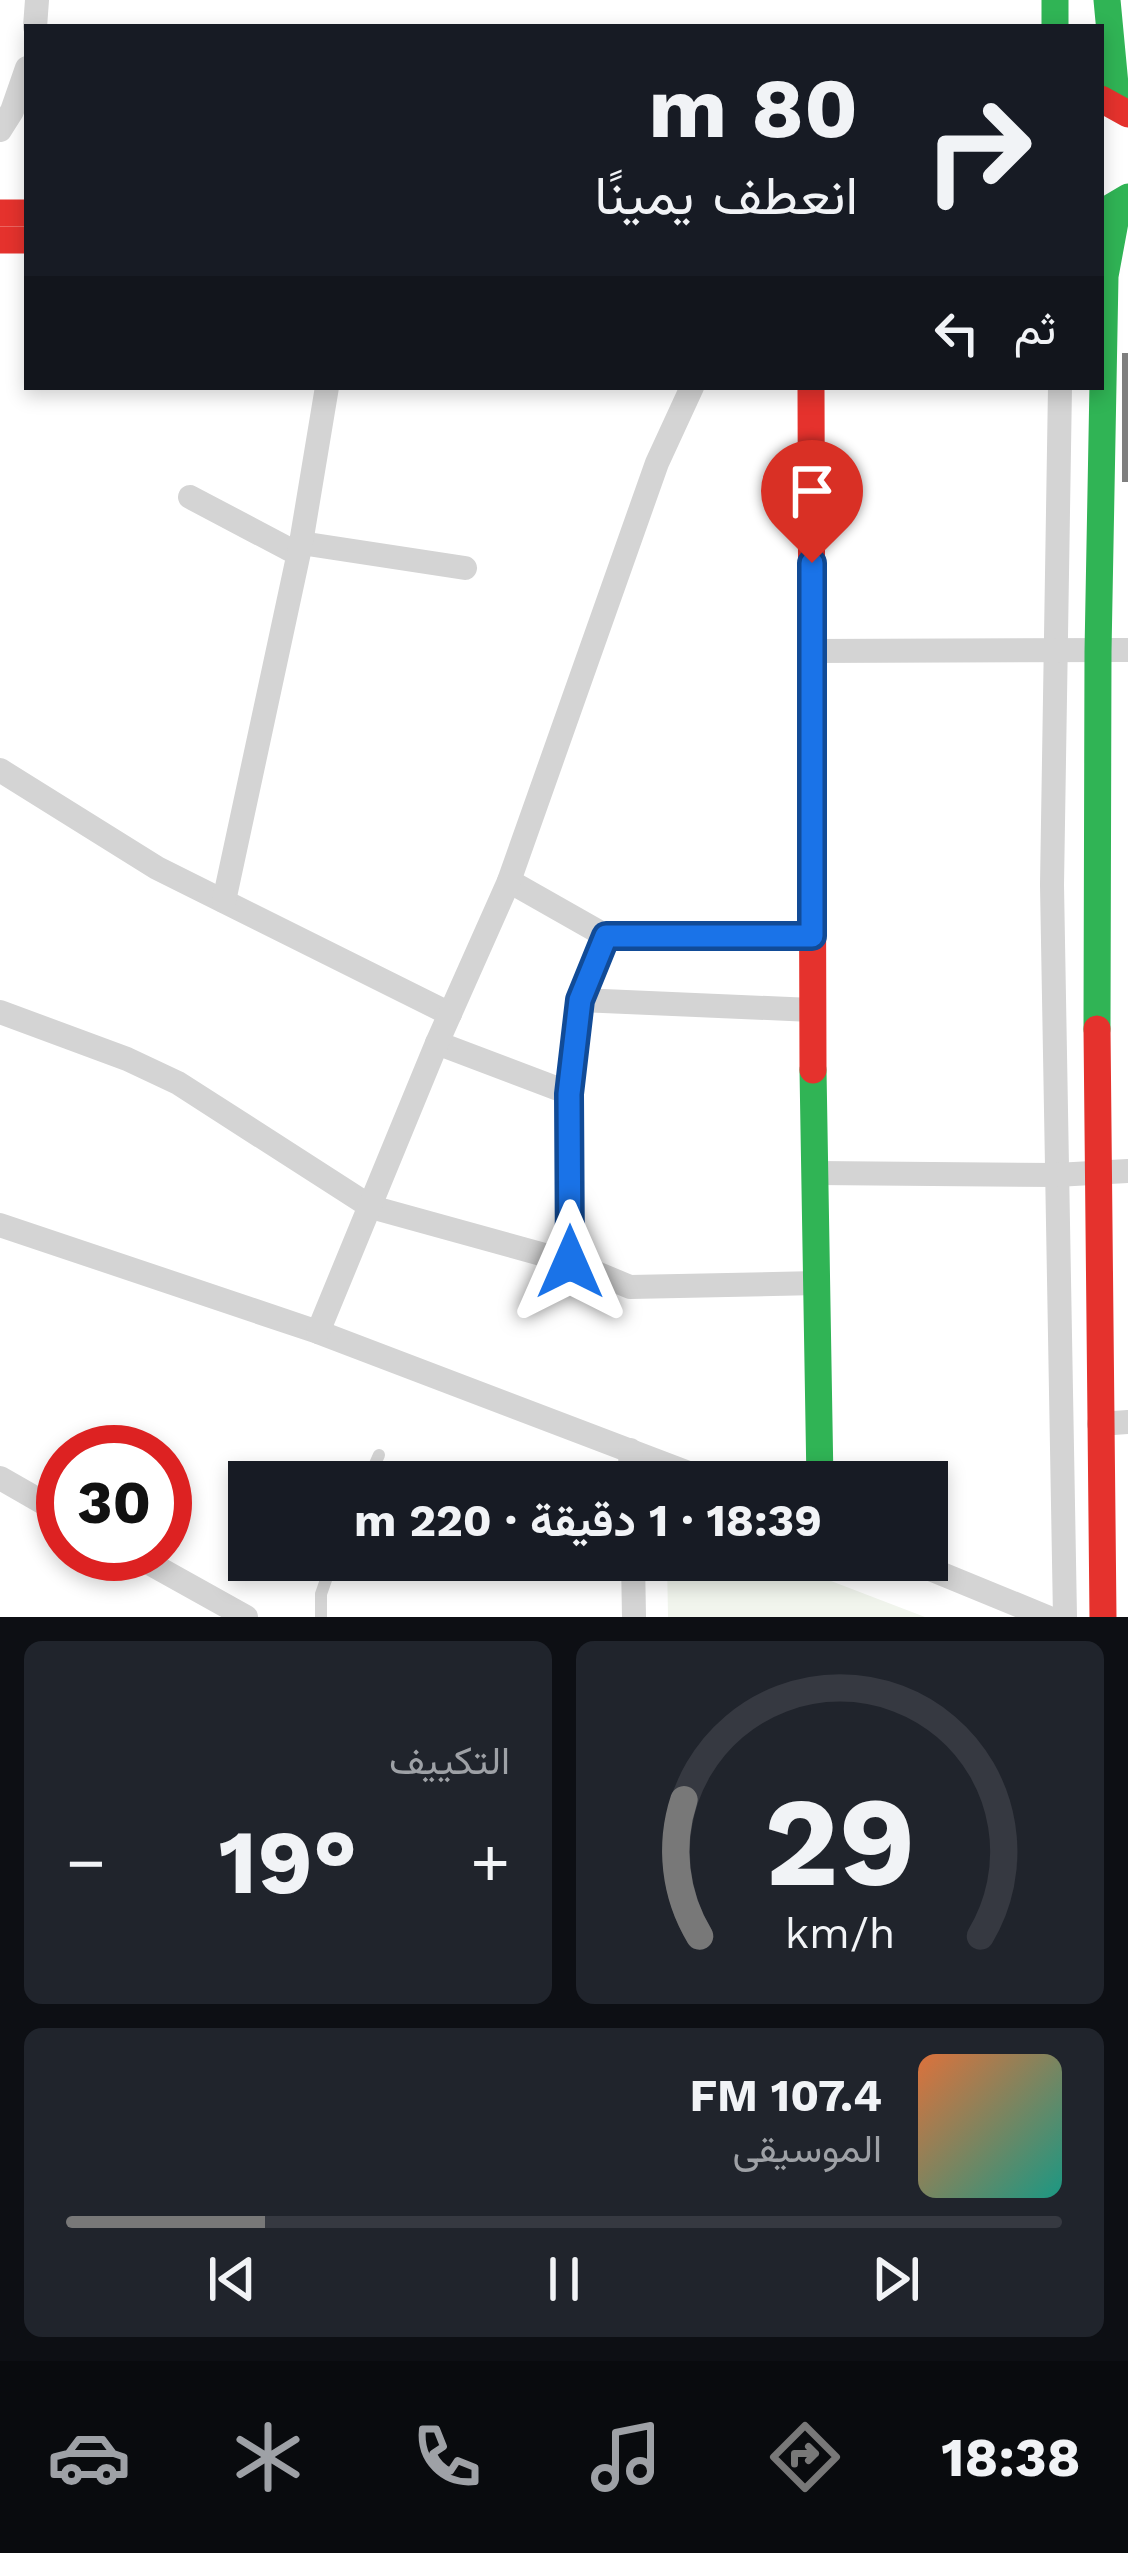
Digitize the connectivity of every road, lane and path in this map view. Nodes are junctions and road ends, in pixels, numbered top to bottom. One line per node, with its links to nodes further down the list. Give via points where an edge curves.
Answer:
1 (1106, 0): 3 (street)
2 (24, 77): 4 (street)
3 (1115, 106)
4 (0, 130)
5 (1116, 206): 6 (street)
6 (1104, 330)
7 (326, 390): 13 (street)
8 (691, 390): 20 (street, via 657,463)
9 (811, 390): 16 (street)
10 (1060, 390): 17 (street)
11 (1103, 390): 18 (street)
12 (190, 497): 13 (street)
13 (300, 549): 14 (street); 21 (street)
14 (465, 568)
15 (1128, 650): 18 (street)
16 (812, 651): 17 (street); 23 (street)
17 (1054, 651): 18 (street); 33 (street)
18 (1098, 652): 31 (street)
19 (0, 770): 21 (street)
20 (509, 880): 22 (street); 27 (street)
21 (224, 901): 27 (street)
22 (606, 936): 23 (street); 24 (street)
23 (812, 936): 25 (street)
24 (580, 1000): 25 (street); 29 (street)
25 (812, 1010): 32 (street)
26 (0, 1012): 34 (street, via 178,1083)
27 (450, 1014): 28 (street)
28 (437, 1042): 29 (street); 34 (street)
29 (569, 1094): 36 (street)
30 (1128, 1171): 31 (street)
31 (1097, 1172): 33 (street); 39 (street)
32 (817, 1173): 33 (street); 37 (street)
33 (1056, 1174): 56 (street)
34 (371, 1207): 36 (street); 38 (street)
35 (0, 1225): 38 (street)
36 (570, 1262): 37 (street, via 640,1288)
37 (818, 1283): 45 (street)
38 (317, 1332): 40 (street)
39 (1114, 1423): 57 (street)
40 (630, 1450): 43 (street); 44 (street)
41 (379, 1455): 42 (lane)
42 (376, 1461)
43 (630, 1461)
44 (658, 1461)
45 (820, 1461)
46 (0, 1478): 47 (street)
47 (36, 1499)
48 (948, 1576): 55 (street)
49 (182, 1581): 52 (street)
50 (326, 1581): 53 (lane)
51 (633, 1581): 54 (street)
52 (246, 1617)
53 (321, 1617)
54 (634, 1617)
55 (1047, 1617)
56 (1065, 1617)
57 (1103, 1617)

